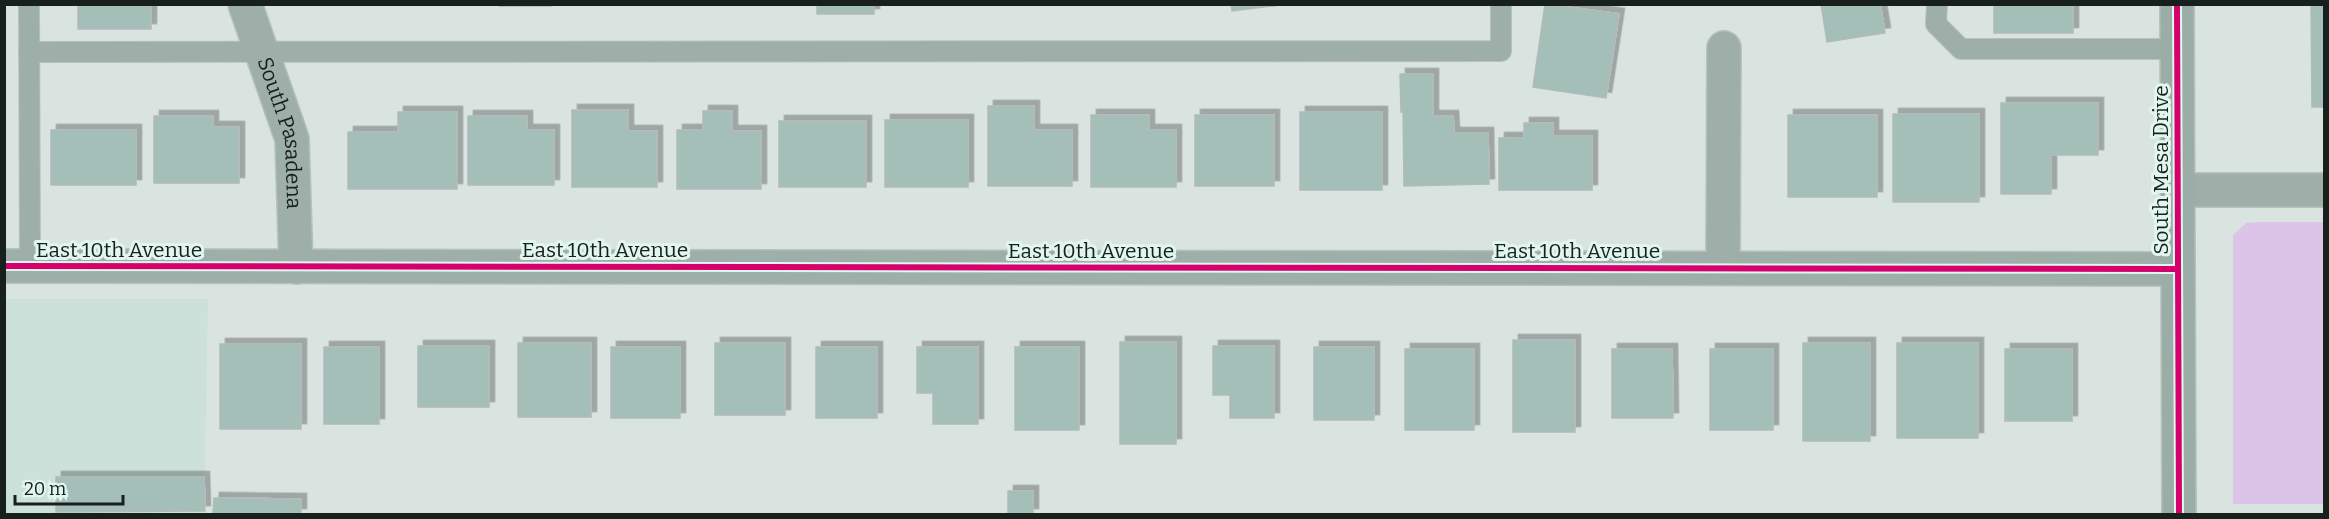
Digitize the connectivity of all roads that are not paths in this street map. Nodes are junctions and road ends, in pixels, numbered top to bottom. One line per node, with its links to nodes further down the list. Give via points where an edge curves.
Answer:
1 (29, 4): 8 (lane)
2 (245, 4): 9 (street, South Pasadena)
3 (1502, 4): 9 (lane, via 1501,51)
4 (1937, 4): 7 (lane, via 1936,24 1961,49)
5 (2177, 4): 7 (main road, South Mesa Drive)
6 (1724, 48): 14 (street)
7 (2177, 49): 10 (main road, South Mesa Drive)
8 (29, 52): 9 (lane); 12 (lane)
9 (262, 53): 13 (street, South Pasadena, via 292,139)
10 (2178, 190): 11 (street); 15 (main road, South Mesa Drive)
11 (2325, 190)
12 (17, 266): 13 (street, East 10th Avenue)
13 (296, 267): 14 (street, East 10th Avenue)
14 (1723, 268): 15 (street, East 10th Avenue)
15 (2178, 269): 16 (main road, South Mesa Drive)
16 (2179, 514)

